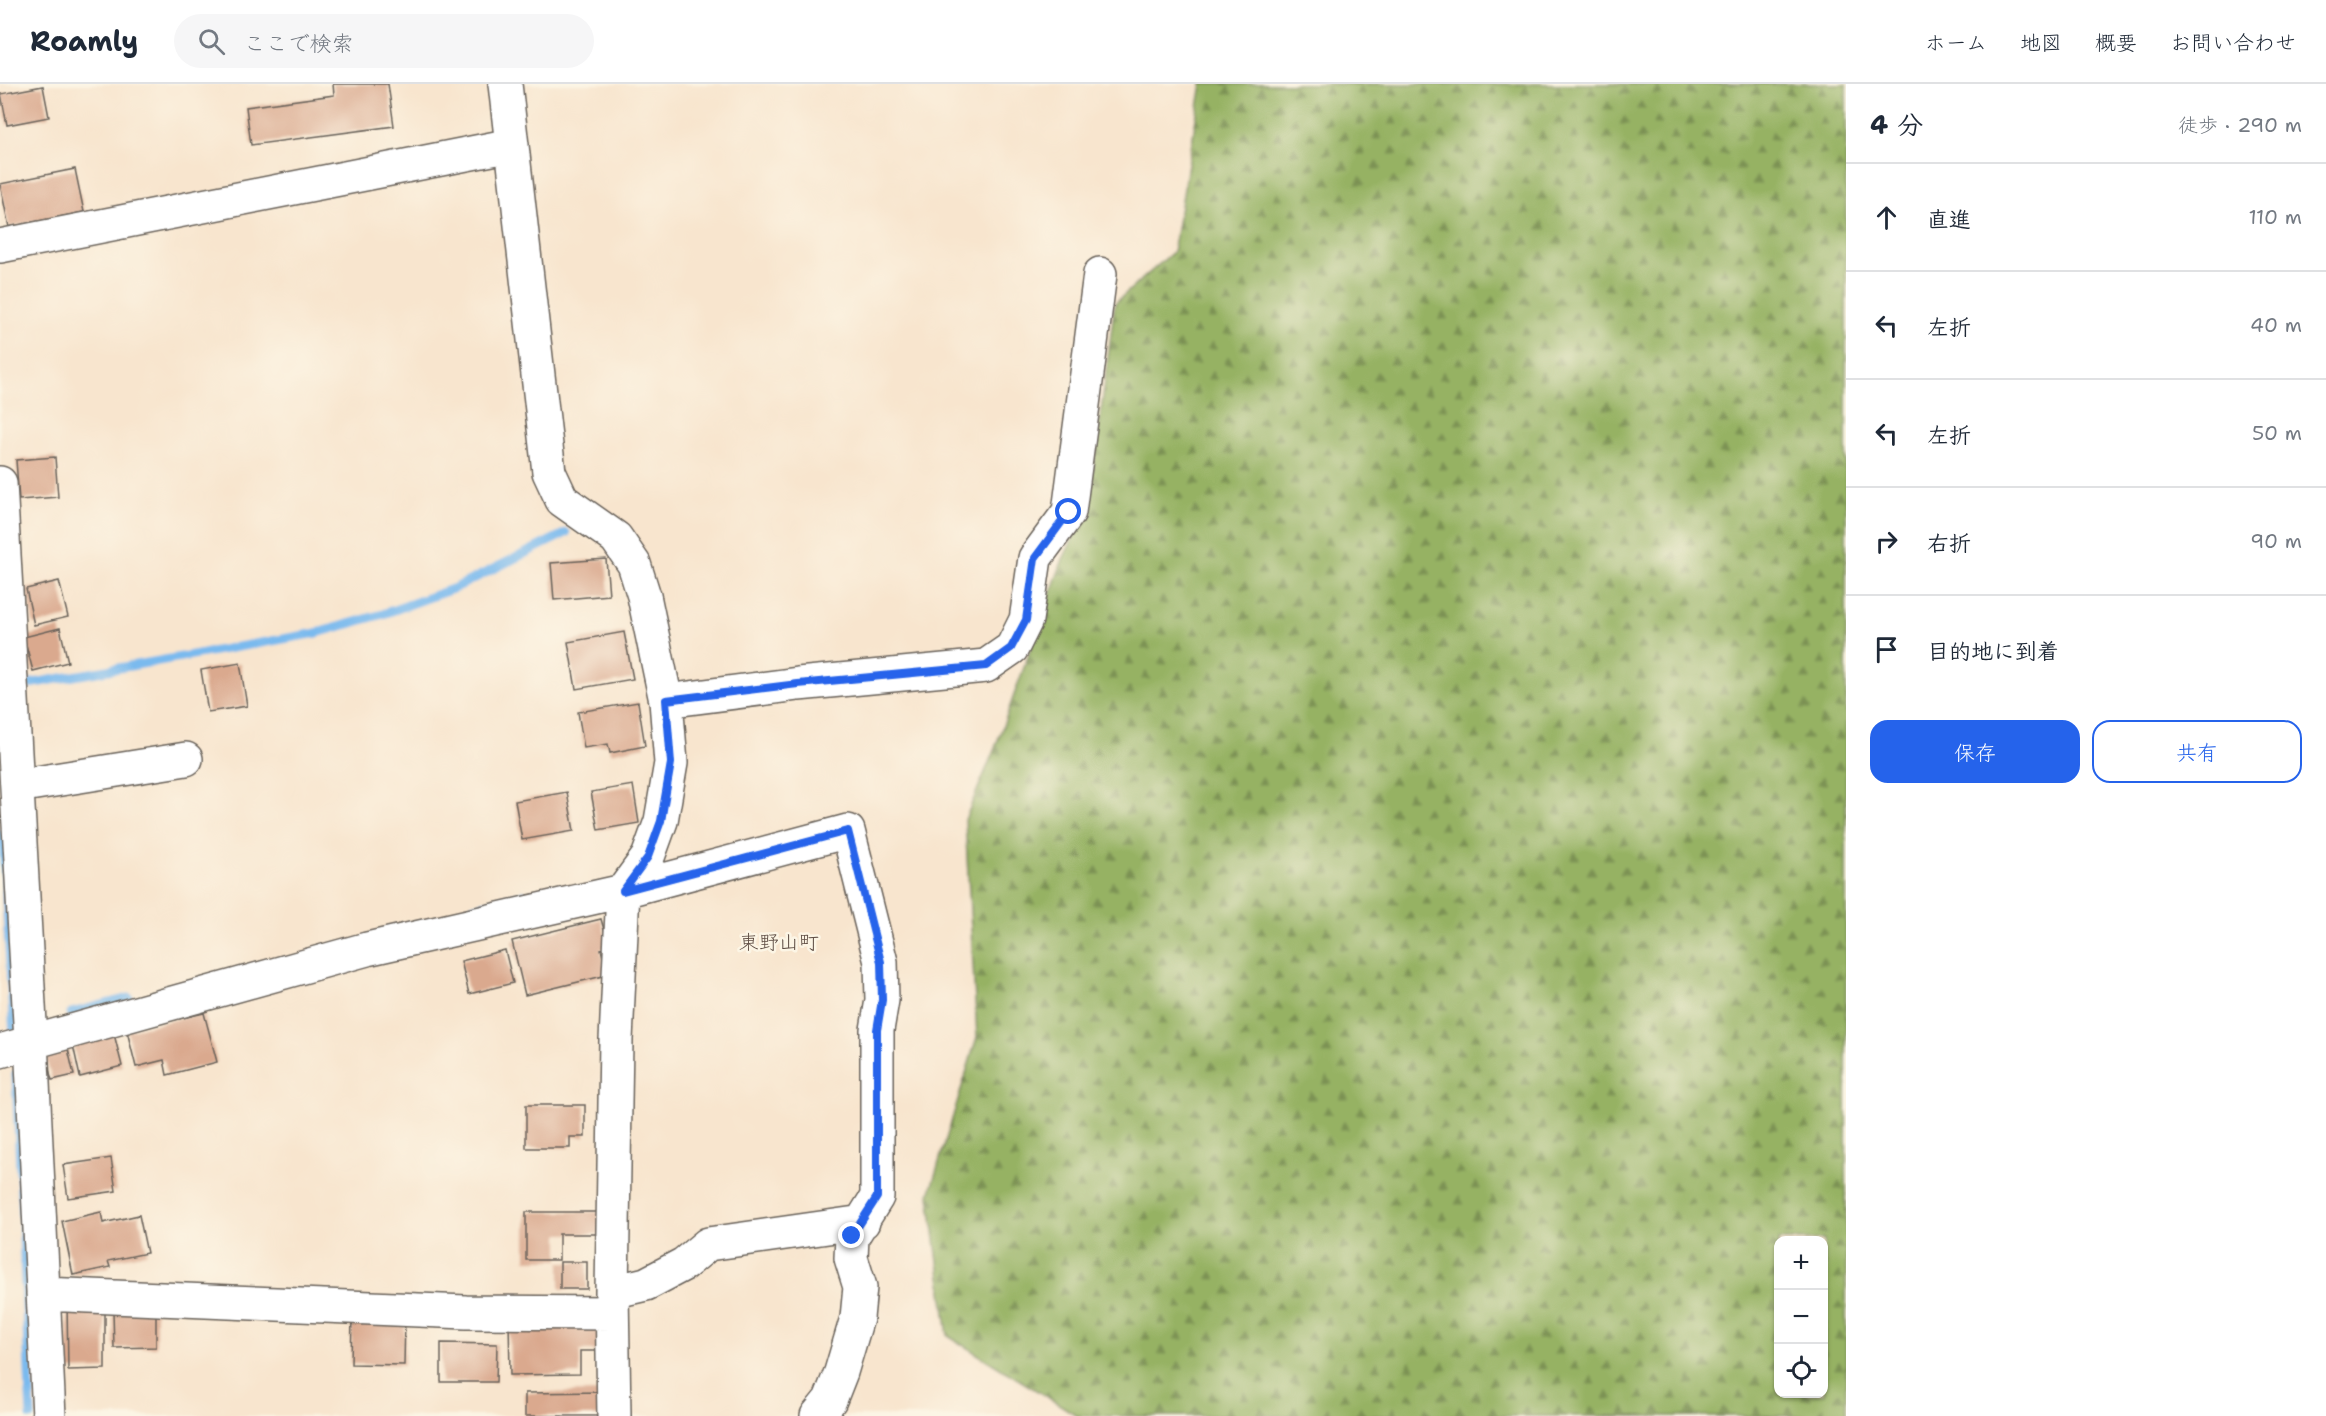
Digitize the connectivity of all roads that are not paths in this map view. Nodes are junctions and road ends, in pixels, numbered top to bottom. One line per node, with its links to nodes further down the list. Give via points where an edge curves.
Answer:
1 (505, 84): 2 (street)
2 (512, 145): 3 (street); 6 (street, via 549,472 562,500 616,538 634,564)
3 (0, 246)
4 (1100, 274): 6 (street, via 1069,512 1035,558 1026,620 1011,648 986,666)
5 (0, 483): 8 (street)
6 (666, 700): 9 (street, via 671,763 661,821 648,857)
7 (186, 759): 8 (street)
8 (17, 786): 10 (street)
9 (623, 891): 10 (street, via 367,950); 12 (street, via 848,831 881,962 877,1197); 14 (street, via 615,1040)
10 (31, 1041): 11 (street); 13 (street)
11 (0, 1051)
12 (863, 1222): 14 (street, via 708,1244 684,1264); 17 (street, via 852,1236 851,1258 860,1287 857,1318 830,1400)
13 (43, 1294): 14 (street, via 466,1312); 15 (street)
14 (612, 1302): 16 (street)
15 (49, 1416)
16 (614, 1416)
17 (817, 1416)

